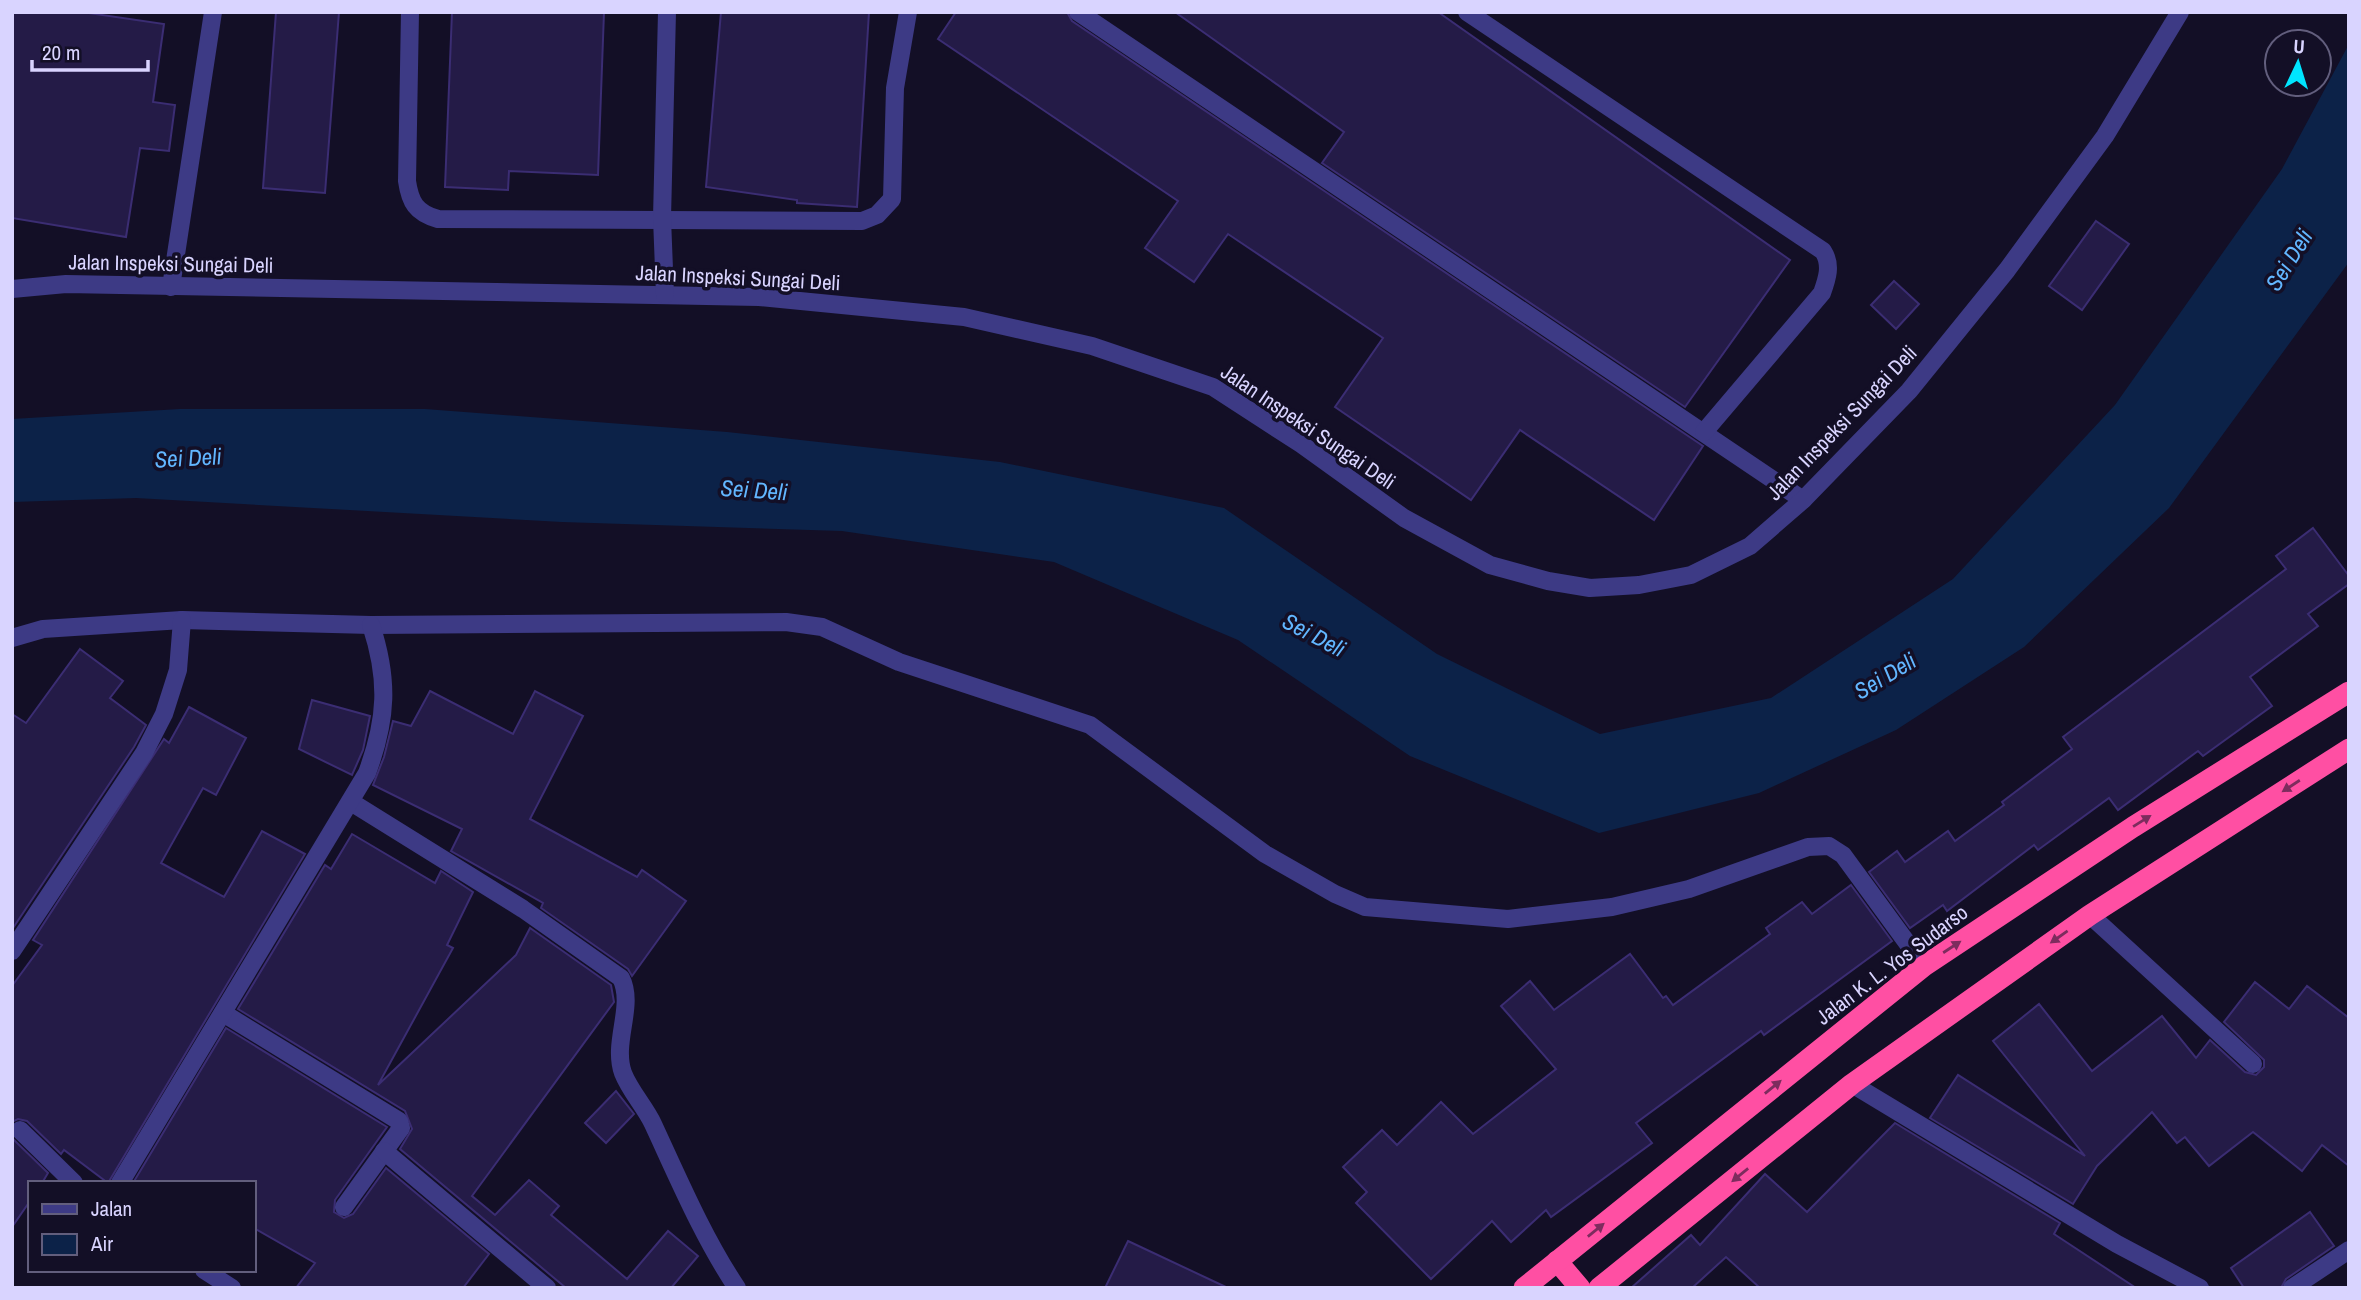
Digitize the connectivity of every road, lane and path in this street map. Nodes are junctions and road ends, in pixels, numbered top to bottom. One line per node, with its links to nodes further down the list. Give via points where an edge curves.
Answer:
1 (213, 12): 9 (street)
2 (410, 12): 8 (street, via 407,181 410,198 423,215 438,219)
3 (667, 12): 8 (street)
4 (908, 12): 8 (street, via 895,88 893,190 877,215 862,221)
5 (1078, 12): 12 (street)
6 (1467, 12): 12 (street, via 1827,257 1829,272 1822,293)
7 (2180, 12): 13 (street, Jalan Inspeksi Sungai Deli, via 2105,136 2007,270 1909,391)
8 (662, 218): 11 (street)
9 (172, 287): 10 (street, Jalan Inspeksi Sungai Deli, via 66,284); 11 (street, Jalan Inspeksi Sungai Deli)
10 (12, 289)
11 (665, 295): 13 (street, Jalan Inspeksi Sungai Deli, via 759,297 964,317 1092,346 1213,387 1404,519 1490,565 1548,582 1590,588 1691,575 1750,546)
12 (1704, 432): 13 (street)
13 (1803, 500)
14 (182, 620): 15 (street); 16 (street, via 43,629); 21 (street, via 178,670 164,714 144,753)
15 (371, 625): 19 (street, via 382,660 382,720 367,773); 22 (street, via 786,622 822,627 899,662 1090,726 1265,854 1365,907 1508,919 1612,907 1689,888 1808,847 1829,846 1843,855)
16 (12, 638)
17 (2349, 692): 22 (highway, Jalan K. L. Yos Sudarso, one-way to 17, via 2133,827)
18 (2349, 749): 20 (highway, one-way to 20)
19 (351, 802): 23 (street); 36 (street, via 523,909 621,978 626,997 620,1037 624,1074)
20 (2090, 915): 24 (street); 25 (highway, one-way to 25)
21 (12, 951)
22 (1924, 966): 32 (highway, Jalan K. L. Yos Sudarso, one-way to 22)
23 (223, 1013): 27 (street, via 396,1119 401,1128); 29 (street)
24 (2253, 1064)
25 (1852, 1084): 39 (highway, one-way to 39); 40 (street, via 2117,1244)
26 (20, 1130): 28 (street)
27 (384, 1151): 30 (street); 35 (street)
28 (72, 1181)
29 (121, 1181)
30 (344, 1207)
31 (2349, 1250): 41 (street)
32 (1557, 1261): 37 (highway, Jalan K. L. Yos Sudarso); 38 (highway)
33 (207, 1272): 34 (street)
34 (232, 1288)
35 (547, 1288)
36 (737, 1288)
37 (1524, 1288)
38 (1580, 1288)
39 (1600, 1288)
40 (2200, 1288)
41 (2292, 1288)

